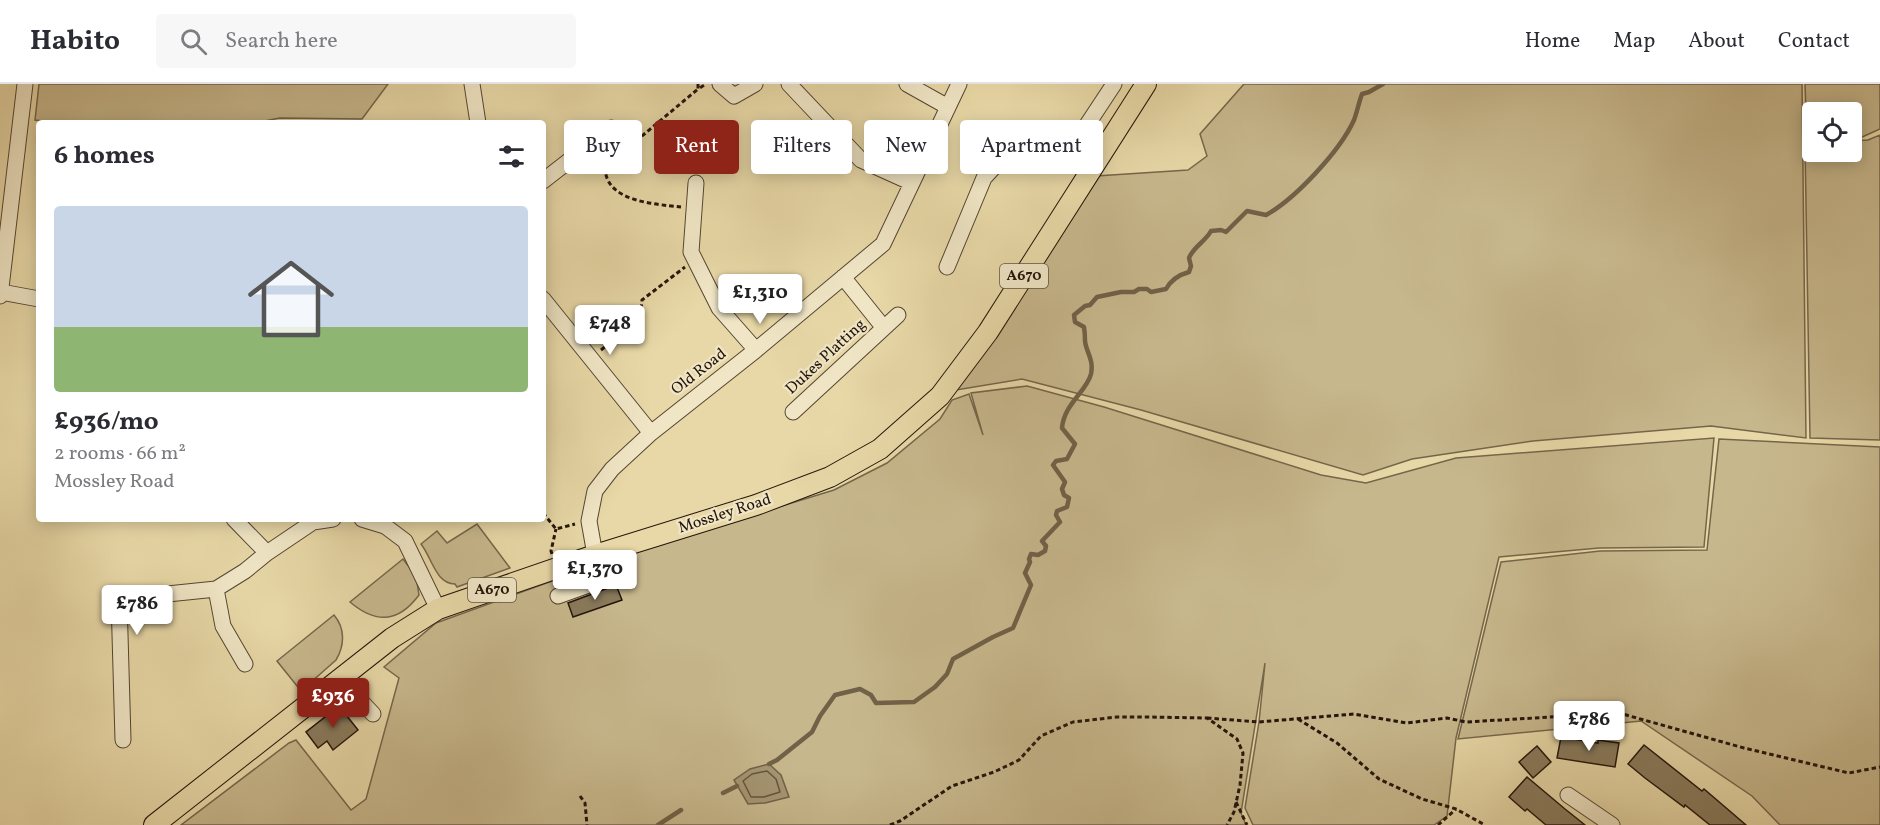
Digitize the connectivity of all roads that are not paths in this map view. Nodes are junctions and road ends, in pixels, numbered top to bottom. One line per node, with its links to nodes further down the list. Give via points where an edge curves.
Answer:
1 (25, 84): 16 (street)
2 (472, 84): 11 (street)
3 (720, 84): 4 (street, via 734,96)
4 (755, 84)
5 (789, 84): 15 (street, via 861,160)
6 (907, 84): 10 (street)
7 (958, 84): 10 (street, Old Road)
8 (1114, 84): 17 (street, via 1085,128 1063,152 1043,164 1015,157 996,165 984,178)
9 (1142, 86): 30 (main road, Mossley Road / A670, via 988,332 940,396 880,449 830,477 756,505)
10 (948, 107): 15 (street, Old Road)
11 (478, 120)
12 (564, 164): 13 (street)
13 (546, 179)
14 (696, 183): 24 (street, via 691,252 719,308)
15 (912, 183): 18 (street, Old Road, via 883,244)
16 (2, 252): 19 (street)
17 (947, 267)
18 (843, 277): 23 (street, Dukes Platting); 24 (street, Old Road)
19 (0, 294): 20 (street)
20 (36, 299)
21 (546, 303): 26 (street)
22 (898, 315): 23 (street, Dukes Platting)
23 (884, 328): 25 (street, Dukes Platting)
24 (756, 350): 26 (street, Old Road)
25 (793, 412)
26 (651, 433): 32 (street, Old Road, via 612,469 596,491 589,521)
27 (237, 522): 31 (street)
28 (313, 522): 31 (street)
29 (372, 522): 35 (street, via 385,526 405,541)
30 (620, 547): 32 (main road, Mossley Road / A670); 34 (street, via 625,572)
31 (267, 554): 33 (street)
32 (595, 555): 35 (main road, Mossley Road / A670)
33 (216, 589): 36 (street, via 224,626); 39 (street, via 119,599)
34 (558, 596)
35 (438, 609): 37 (main road, Mossley Road / A670, via 392,638)
36 (245, 664)
37 (340, 679): 38 (street); 41 (main road, Mossley Road / A670)
38 (373, 714)
39 (123, 740)
40 (1568, 795): 42 (street)
41 (154, 825)
42 (1612, 825)

